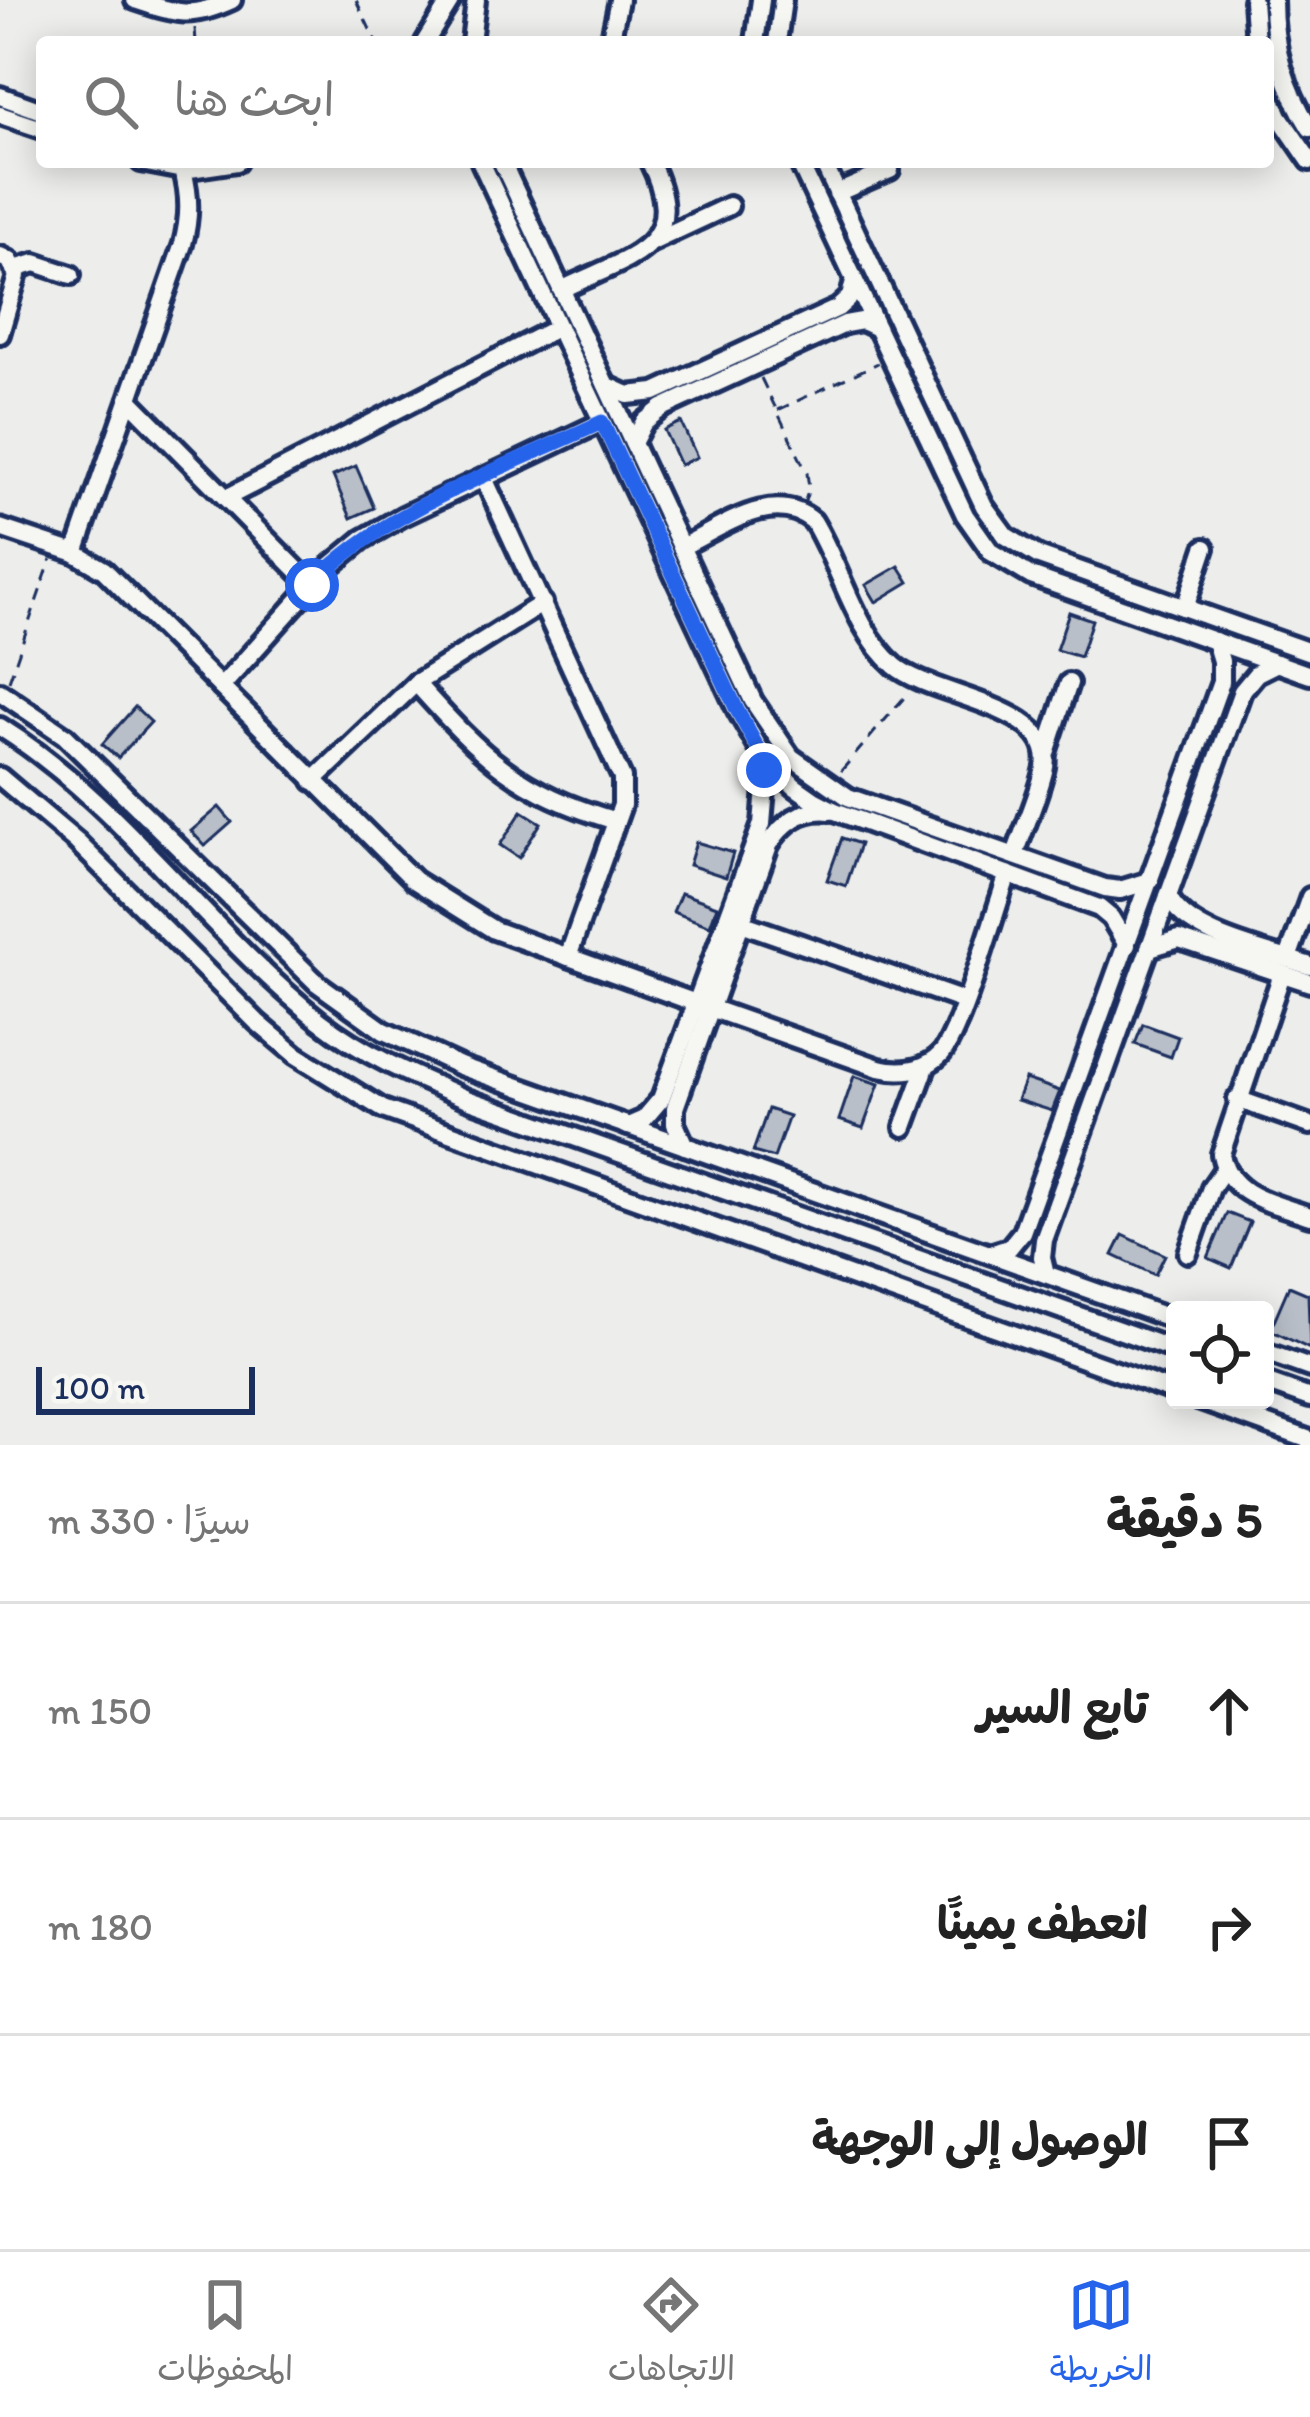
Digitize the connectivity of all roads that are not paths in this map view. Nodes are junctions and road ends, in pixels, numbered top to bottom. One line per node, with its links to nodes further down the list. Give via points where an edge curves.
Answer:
1 (135, 0): 2 (street, via 194,14)
2 (232, 0)
3 (452, 0): 10 (street)
4 (476, 0): 11 (street)
5 (619, 0): 12 (street)
6 (761, 0): 13 (street)
7 (783, 0): 14 (street)
8 (1253, 0): 15 (street)
9 (1273, 0): 21 (street, via 1278,56)
10 (429, 36)
11 (472, 36)
12 (611, 36)
13 (756, 36)
14 (778, 36)
15 (1256, 36)
16 (0, 96): 18 (street)
17 (1274, 105): 22 (street)
18 (36, 109)
19 (0, 115): 20 (street)
20 (36, 127)
21 (1310, 128)
22 (1310, 161)
23 (172, 168): 30 (street)
24 (196, 168): 30 (street)
25 (485, 168): 40 (street)
26 (505, 168): 39 (street)
27 (653, 168): 34 (street, via 666,216)
28 (802, 168): 38 (street)
29 (826, 168): 32 (street)
30 (183, 170): 44 (street, via 189,220)
31 (890, 170): 32 (street)
32 (837, 193): 55 (street, via 993,522 1022,548)
33 (729, 206): 34 (street)
34 (652, 242): 39 (street)
35 (0, 256): 36 (street)
36 (15, 268): 37 (street, via 35,263); 42 (street)
37 (71, 275)
38 (854, 280): 41 (street); 43 (street, via 838,308 655,392 628,395)
39 (561, 290): 43 (street)
40 (558, 327): 45 (street); 48 (street)
41 (877, 328): 46 (street, via 854,321 662,407); 56 (street, via 965,515 992,552 1031,576)
42 (0, 334)
43 (605, 383): 46 (street)
44 (129, 400): 48 (street); 52 (street)
45 (602, 422): 47 (street); 65 (street)
46 (633, 443): 50 (street)
47 (484, 478): 53 (street, via 383,527); 54 (street)
48 (226, 498): 53 (street)
49 (0, 528): 52 (street)
50 (681, 547): 66 (street, via 760,510 802,512 879,649 918,681 1031,725); 71 (street, via 764,721 791,758 848,797)
51 (1205, 548): 55 (street)
52 (75, 553): 62 (street, via 116,580)
53 (312, 585): 62 (street)
54 (543, 603): 60 (street); 70 (street, via 618,765)
55 (1185, 608): 57 (street)
56 (1215, 641): 58 (street); 73 (street, via 1221,682)
57 (1310, 652)
58 (1277, 663): 59 (street); 74 (street, via 1242,691)
59 (1310, 675)
60 (416, 683): 68 (street); 70 (street, via 512,778)
61 (1069, 683): 66 (street)
62 (221, 687): 68 (street)
63 (2, 693): 88 (street, via 64,736 349,1008 460,1066)
64 (0, 727): 97 (street, via 67,776 304,1007 403,1072)
65 (760, 752): 69 (street); 84 (street, via 762,824)
66 (1046, 753): 71 (street)
67 (0, 777): 101 (street, via 77,842 257,1022 383,1109)
68 (313, 781): 79 (street, via 453,908)
69 (835, 812): 72 (street); 76 (street, via 803,813 777,832)
70 (616, 821): 79 (street)
71 (1015, 855): 73 (street, via 1105,888)
72 (1008, 874): 77 (street, via 1099,908); 83 (street)
73 (1150, 881): 77 (street)
74 (1168, 896): 78 (street); 80 (street, via 1195,926)
75 (1310, 897): 80 (street)
76 (741, 923): 83 (street); 84 (street)
77 (1127, 945): 94 (street, via 1022,1232)
78 (1149, 948): 80 (street, via 1179,939); 95 (street, via 1044,1240)
79 (568, 956): 84 (street)
80 (1285, 966): 81 (street); 82 (street); 86 (street)
81 (1310, 966)
82 (1310, 983)
83 (964, 1001): 85 (street, via 950,1041)
84 (703, 1005): 85 (street, via 879,1068); 88 (street, via 661,1099); 90 (street, via 675,1108)
85 (927, 1064): 89 (street)
86 (1237, 1099): 87 (street); 91 (street, via 1222,1139)
87 (1310, 1125)
88 (628, 1126): 90 (street)
89 (904, 1127)
90 (685, 1146): 94 (street)
91 (1224, 1169): 92 (street, via 1242,1191); 93 (street)
92 (1310, 1216)
93 (1188, 1253)
94 (990, 1255): 95 (street)
95 (1046, 1274): 96 (street)
96 (1166, 1317)
97 (1166, 1347)
98 (1274, 1355): 99 (street)
99 (1310, 1368)
100 (1274, 1385): 102 (street)
101 (1166, 1389)
102 (1310, 1398)
103 (1223, 1409): 104 (street)
104 (1310, 1440)

